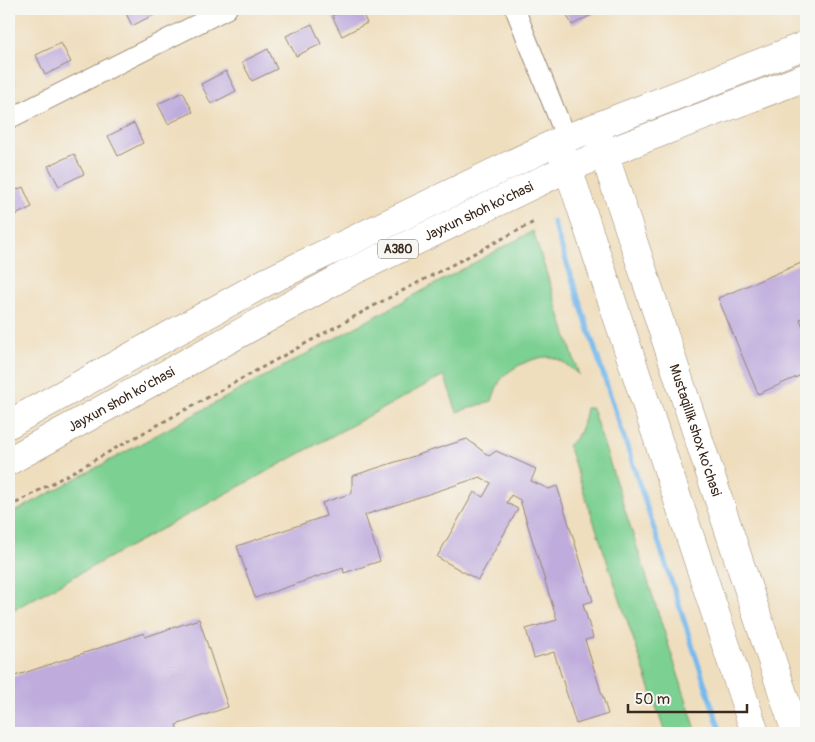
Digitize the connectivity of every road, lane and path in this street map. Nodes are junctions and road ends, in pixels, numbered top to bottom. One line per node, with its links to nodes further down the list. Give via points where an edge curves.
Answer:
1 (227, 9): 5 (street)
2 (516, 9): 7 (street)
3 (806, 45): 6 (main road, Jayxun shoh ko'chasi / A380)
4 (806, 77): 8 (main road, Jayxun shoh ko'chasi / A380)
5 (9, 119)
6 (596, 126): 7 (main road, Jayxun shoh ko'chasi / A380); 8 (main road, Mustaqillik shox ko'chasi)
7 (562, 140): 9 (main road); 11 (main road, Jayxun shoh ko'chasi / A380, via 266,282)
8 (605, 154): 9 (main road, Jayxun shoh ko'chasi / A380); 15 (main road, Mustaqillik shox ko'chasi)
9 (568, 168): 12 (main road, Jayxun shoh ko'chasi / A380, via 349,272); 14 (main road)
10 (536, 221): 13 (path, via 379,303)
11 (9, 424)
12 (9, 461)
13 (9, 507)
14 (755, 733)
15 (796, 733)

